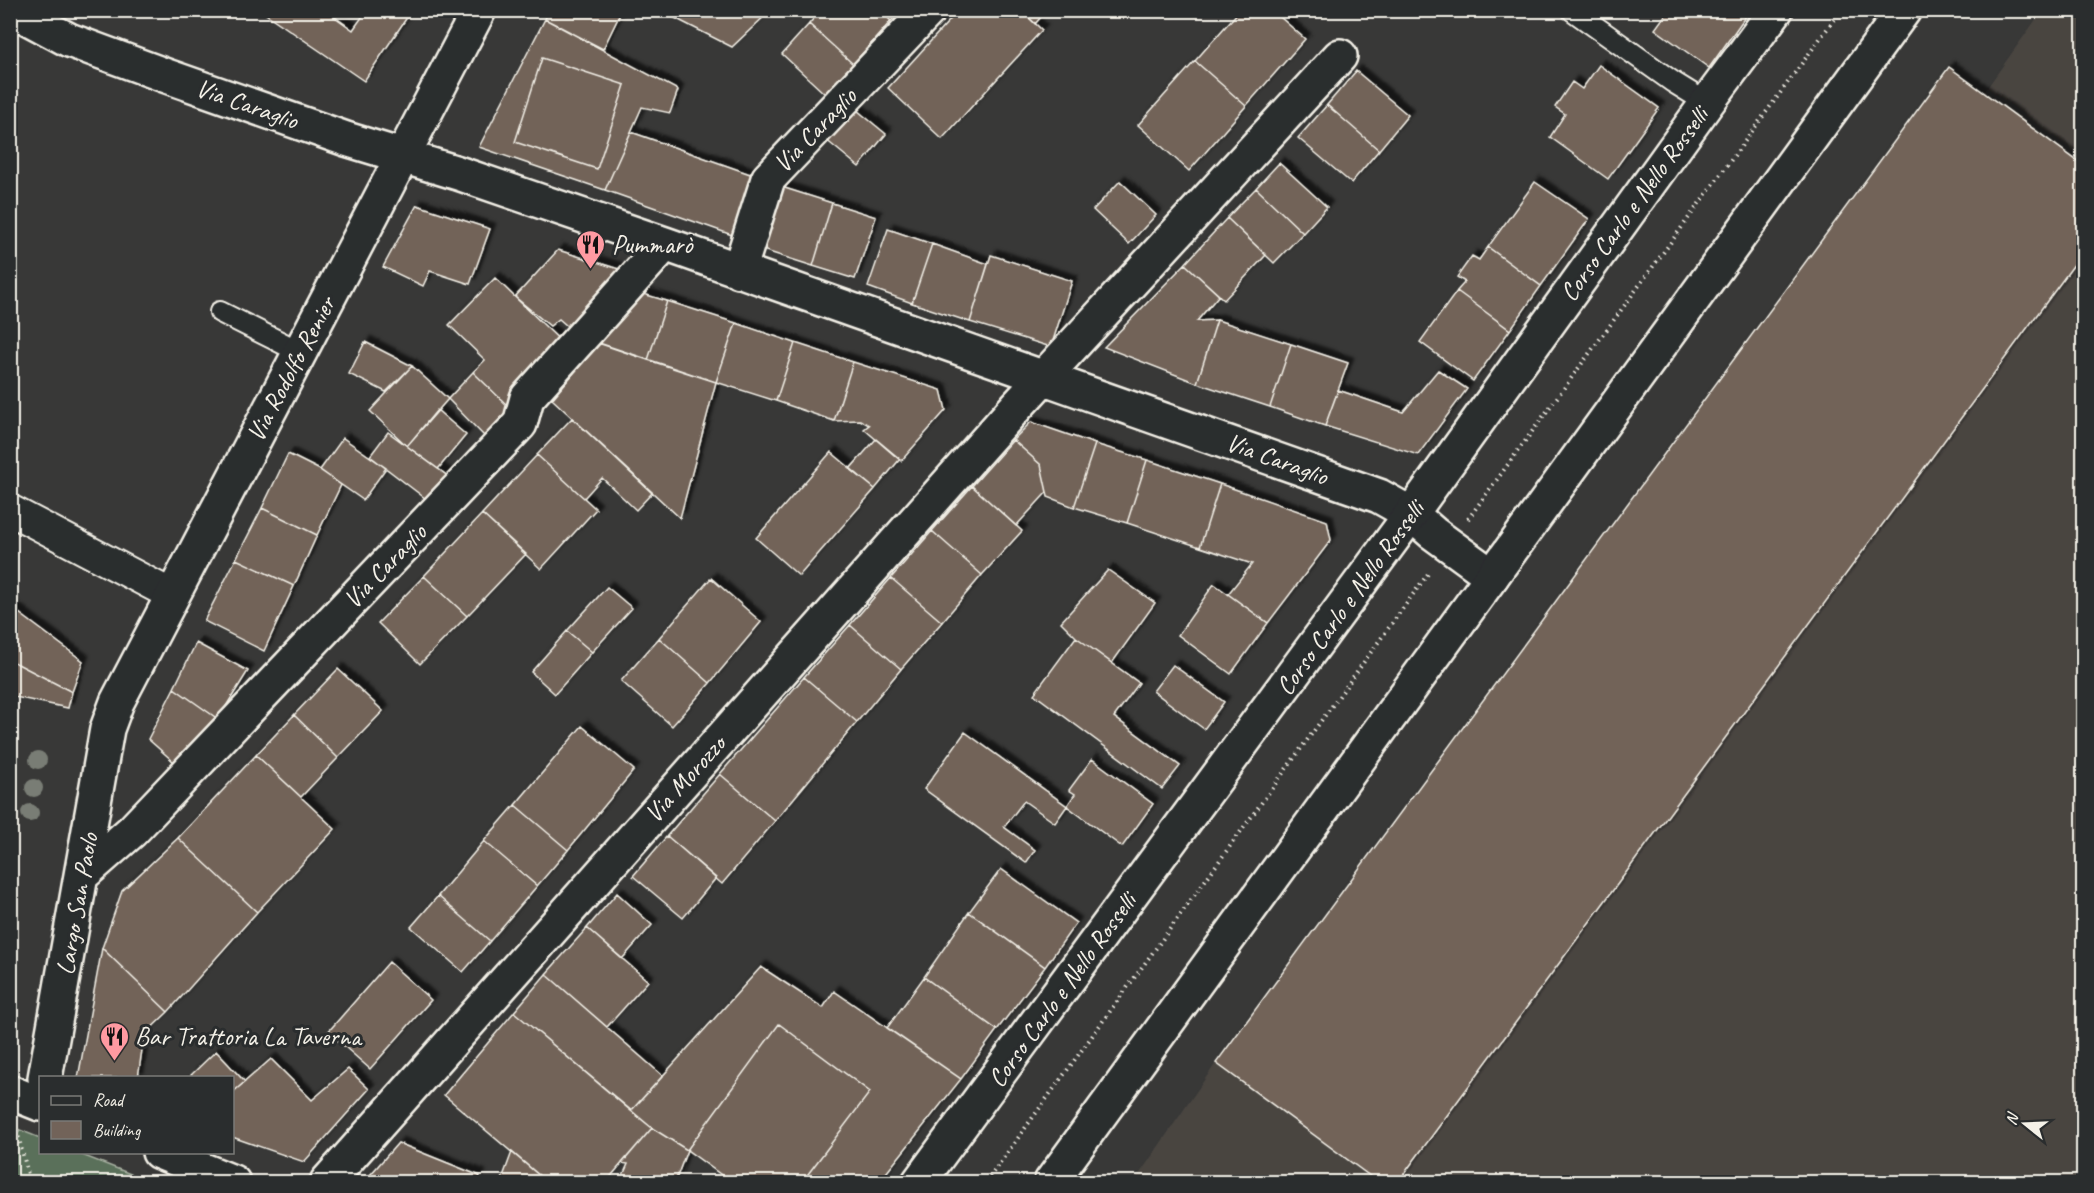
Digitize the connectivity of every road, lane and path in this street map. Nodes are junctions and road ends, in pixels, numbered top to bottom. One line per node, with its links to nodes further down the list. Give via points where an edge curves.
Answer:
1 (13, 10): 9 (street, Via Caraglio)
2 (479, 10): 12 (street, Via Rodolfo Renier)
3 (929, 10): 14 (street, Via Caraglio, via 768,179)
4 (1572, 10): 11 (lane)
5 (1776, 10): 11 (street, Corso Carlo e Nello Rosselli)
6 (1841, 10): 20 (path)
7 (1904, 10): 21 (street)
8 (10, 32): 9 (street, Via Caraglio)
9 (69, 40): 12 (street, Via Caraglio)
10 (1340, 56): 17 (street)
11 (1707, 103): 19 (street, Corso Carlo e Nello Rosselli)
12 (402, 156): 13 (street, Via Caraglio); 16 (street, Via Rodolfo Renier)
13 (665, 244): 14 (street, Via Caraglio); 24 (street, Via Caraglio, via 527,398 520,424 132,831)
14 (739, 271): 17 (street, Via Caraglio)
15 (220, 312): 16 (lane)
16 (300, 352): 22 (street, Via Rodolfo Renier)
17 (1044, 376): 19 (street, Via Caraglio, via 1379,496); 32 (street, Via Morozzo)
18 (10, 510): 22 (street)
19 (1411, 514): 20 (street, Via Caraglio); 33 (street, Corso Carlo e Nello Rosselli)
20 (1449, 545): 21 (street, Via Caraglio); 34 (path)
21 (1492, 576): 35 (street)
22 (172, 595): 23 (street, Via Rodolfo Renier)
23 (107, 729): 24 (street, Largo San Paolo)
24 (83, 874): 25 (street, Largo San Paolo)
25 (39, 1076)
26 (39, 1077): 27 (street, Largo San Paolo)
27 (35, 1095)
28 (16, 1128): 30 (path)
29 (164, 1154): 31 (street)
30 (30, 1182)
31 (233, 1182)
32 (327, 1182)
33 (919, 1182)
34 (986, 1182)
35 (1051, 1182)

